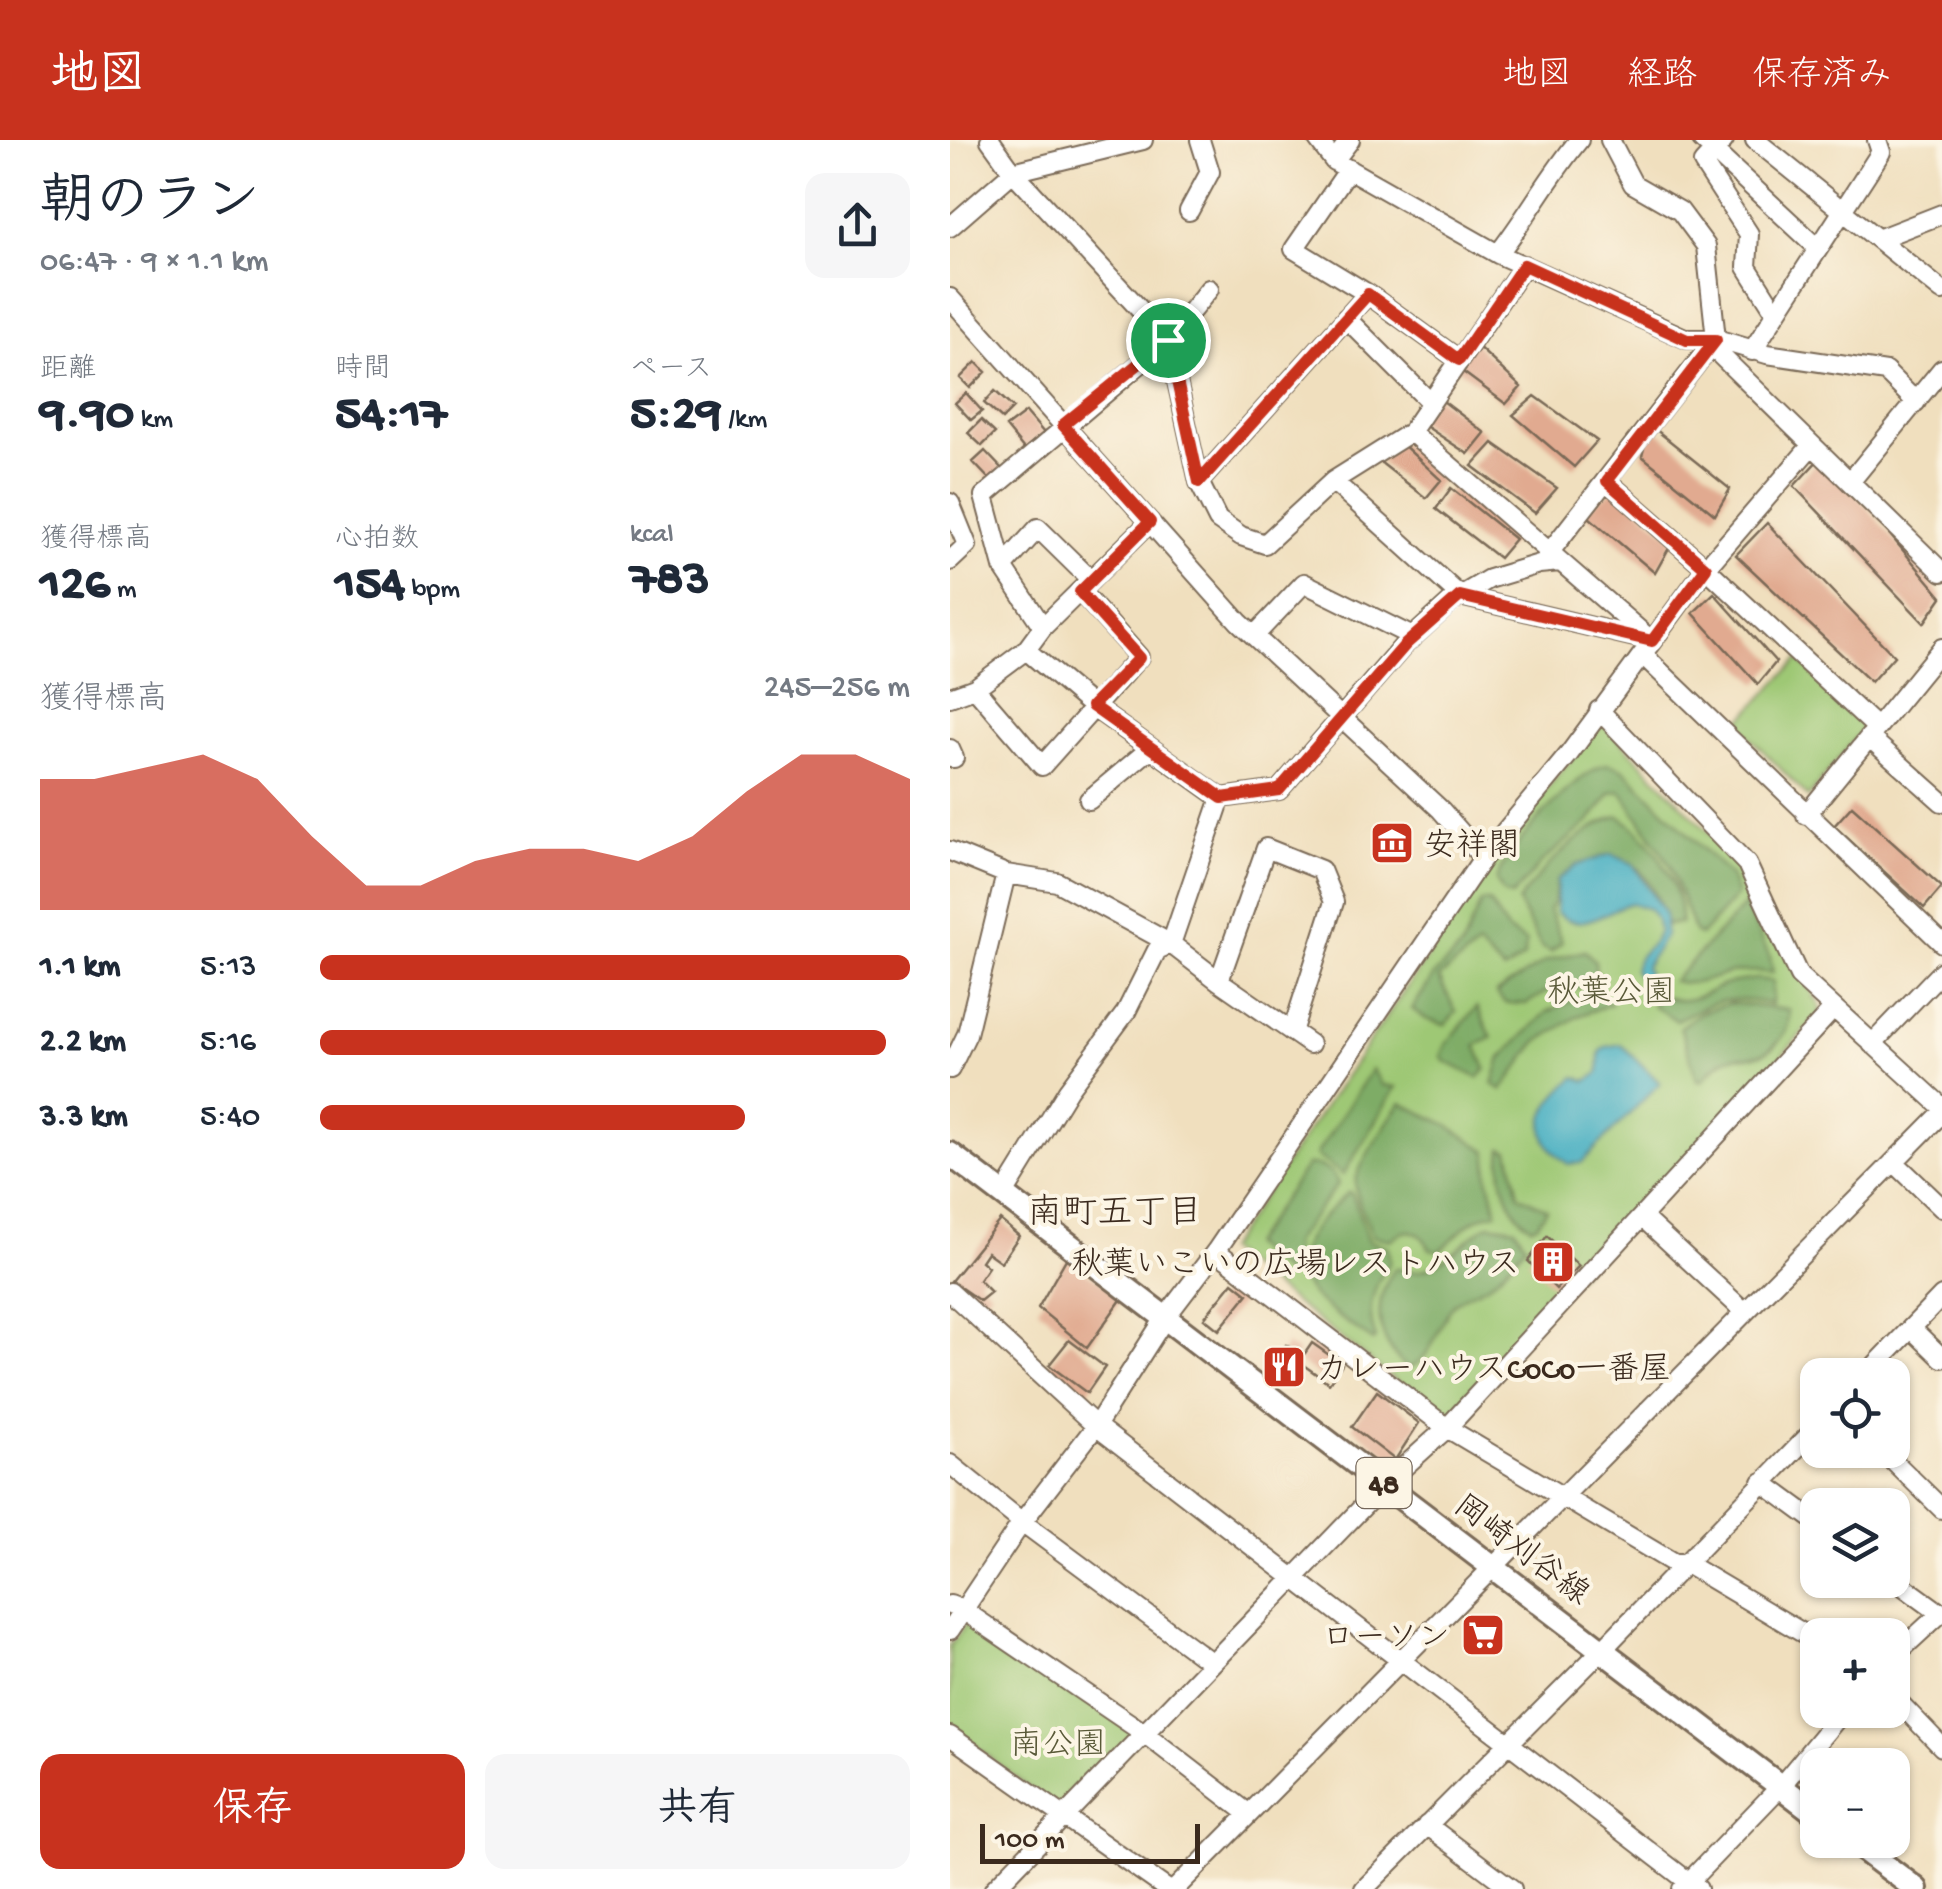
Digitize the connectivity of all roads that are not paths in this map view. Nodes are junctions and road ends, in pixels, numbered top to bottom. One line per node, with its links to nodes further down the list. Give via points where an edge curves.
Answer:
1 (990, 140): 12 (street)
2 (1143, 140): 12 (street)
3 (1200, 140): 13 (street, via 1210,172)
4 (1318, 140): 11 (street)
5 (1350, 140): 11 (street)
6 (1579, 140): 19 (street)
7 (1610, 140): 28 (street, via 1633,184 1680,210 1706,246)
8 (1755, 140): 14 (street)
9 (1877, 140): 14 (street, via 1882,152)
10 (1713, 144): 18 (street); 25 (street, via 1703,163 1749,234 1748,267)
11 (1341, 165): 19 (street); 23 (street, via 1294,249)
12 (1014, 172): 16 (street); 27 (street)
13 (1189, 211)
14 (1843, 211): 17 (street); 18 (street)
15 (1942, 214): 17 (street)
16 (950, 227)
17 (1878, 239): 22 (street)
18 (1818, 248): 25 (street)
19 (1498, 254): 20 (street)
20 (1524, 265): 28 (street, via 1687,340); 30 (street)
21 (1208, 289): 27 (street)
22 (1942, 291)
23 (1368, 294): 26 (street); 30 (street)
24 (950, 298): 34 (street)
25 (1776, 312): 29 (street)
26 (1346, 318): 33 (street); 39 (street)
27 (1168, 340): 34 (street); 39 (street)
28 (1714, 343): 29 (street); 36 (street); 38 (street)
29 (1752, 350): 32 (street, via 1886,372)
30 (1459, 360): 33 (street)
31 (1940, 374): 32 (street)
32 (1916, 402): 40 (street)
33 (1430, 403): 35 (street)
34 (1063, 425): 42 (street); 45 (street, via 984,496)
35 (1411, 432): 37 (street); 43 (street)
36 (1812, 445): 40 (street); 46 (street)
37 (1333, 481): 39 (street, via 1265,544 1218,520); 49 (street)
38 (1607, 481): 43 (street); 46 (street)
39 (1199, 482)
40 (1850, 482): 47 (street)
41 (950, 503): 44 (street, via 967,545)
42 (1150, 522): 48 (street); 51 (street)
43 (1554, 558): 49 (street); 53 (street)
44 (950, 561)
45 (1004, 568): 48 (street, via 1038,528); 50 (street)
46 (1706, 568): 53 (street); 61 (street)
47 (1942, 572)
48 (1086, 586): 50 (street); 58 (street, via 1139,658)
49 (1460, 596): 52 (street); 53 (street)
50 (1043, 627): 55 (street)
51 (1255, 635): 52 (street, via 1304,584); 60 (street)
52 (1412, 637): 60 (street)
53 (1647, 648): 59 (street); 68 (street)
54 (1942, 648): 61 (street)
55 (1026, 650): 56 (street); 58 (street)
56 (975, 688): 57 (street); 58 (street, via 1042,766)
57 (950, 697)
58 (1092, 706): 62 (street)
59 (1599, 710): 70 (street); 76 (street, via 1748,864 1799,976)
60 (1342, 720): 66 (street, via 1279,790); 70 (street)
61 (1873, 733): 65 (street); 68 (street)
62 (1150, 748): 66 (street); 67 (street)
63 (950, 749): 64 (street)
64 (950, 758)
65 (1940, 796)
66 (1222, 798): 72 (street)
67 (1089, 800)
68 (1806, 815): 73 (street)
69 (950, 851): 71 (street)
70 (1483, 858): 87 (street)
71 (1006, 874): 72 (street, via 1056,882); 80 (street, via 968,1034)
72 (1171, 944): 75 (street); 84 (street, via 1157,950 1126,1012)
73 (1942, 944)
74 (1942, 970): 79 (street)
75 (1218, 981): 77 (street); 77 (street, via 1266,848 1322,870 1334,902)
76 (1832, 1010): 79 (street); 86 (street)
77 (1292, 1032): 78 (street)
78 (1310, 1044)
79 (1872, 1044): 81 (street)
80 (950, 1069)
81 (1942, 1110): 83 (street)
82 (950, 1154): 84 (main road, 岡崎刈谷線 / 48)
83 (1894, 1162): 85 (street); 90 (street)
84 (1004, 1194): 91 (main road, 岡崎刈谷線 / 48)
85 (1942, 1208)
86 (1642, 1217): 90 (street); 96 (street)
87 (1216, 1251): 91 (street); 96 (street)
88 (950, 1292): 95 (street)
89 (1942, 1296): 92 (street)
90 (1746, 1312): 102 (street)
91 (1165, 1318): 95 (street); 101 (main road, 岡崎刈谷線 / 48)
92 (1911, 1328): 93 (street); 94 (street)
93 (1882, 1358)
94 (1942, 1358)
95 (1096, 1426): 105 (street); 108 (street)
96 (1448, 1428): 101 (street); 102 (street)
97 (1800, 1444): 100 (street)
98 (950, 1464): 105 (street)
99 (1900, 1468): 103 (street)
100 (1762, 1482): 104 (street); 106 (street)
101 (1385, 1484): 107 (main road, 岡崎刈谷線 / 48); 108 (street)
102 (1562, 1496): 106 (street, via 1674,1563); 107 (street)
103 (1942, 1509)
104 (1800, 1510)
105 (1022, 1522): 110 (street); 117 (street)
106 (1685, 1563): 113 (street); 115 (street)
107 (1492, 1566): 115 (main road, 岡崎刈谷線 / 48); 116 (street)
108 (1295, 1578): 116 (street); 117 (street)
109 (1910, 1590): 111 (street)
110 (957, 1607): 112 (street); 120 (street)
111 (1941, 1612): 114 (street)
112 (950, 1630)
113 (1800, 1631)
114 (1910, 1641)
115 (1603, 1649): 122 (street); 124 (main road, 岡崎刈谷線 / 48)
116 (1399, 1660): 122 (street); 126 (street)
117 (1212, 1664): 120 (street)
118 (1910, 1714): 123 (street)
119 (1829, 1728): 124 (street)
120 (1144, 1733): 126 (street); 127 (street)
121 (950, 1736): 127 (street)
122 (1509, 1743): 128 (street); 130 (street)
123 (1942, 1747)
124 (1780, 1786): 125 (main road, 岡崎刈谷線 / 48); 130 (street)
125 (1800, 1801)
126 (1249, 1814): 133 (street)
127 (1064, 1816): 131 (street); 132 (street)
128 (1427, 1825): 134 (street); 135 (street)
129 (1875, 1858): 136 (main road)
130 (1689, 1886)
131 (994, 1889)
132 (1167, 1889)
133 (1174, 1889)
134 (1364, 1889)
135 (1512, 1889)
136 (1916, 1889)

